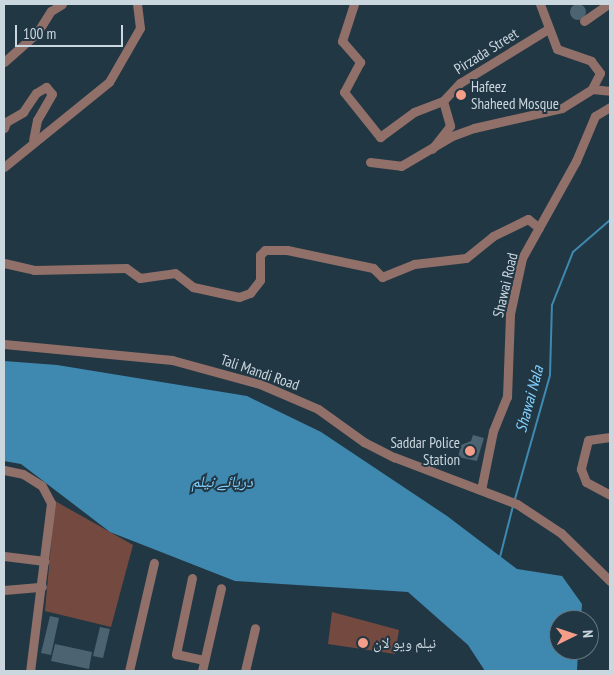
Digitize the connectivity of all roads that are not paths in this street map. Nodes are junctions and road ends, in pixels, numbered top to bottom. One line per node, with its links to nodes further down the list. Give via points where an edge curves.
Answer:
1 (62, 4): 8 (street, via 50,11 37,33)
2 (137, 4): 14 (street, via 140,28 108,82)
3 (354, 4): 11 (street, via 342,41 360,62 344,92 377,135 387,135 414,112)
4 (540, 4): 7 (street)
5 (608, 4): 6 (street)
6 (584, 22)
7 (548, 29): 9 (street, via 557,49 591,61 600,73); 11 (street, Pirzada Street, via 460,82)
8 (4, 62)
9 (592, 89): 10 (street); 15 (street, via 562,108 474,128)
10 (610, 91)
11 (443, 101): 15 (street, via 450,126)
12 (610, 106): 18 (street, Shawai Road, via 595,116)
13 (4, 128): 14 (street, via 6,122 23,112 36,93 46,87 52,94 37,120)
14 (33, 140): 17 (street)
15 (432, 149): 16 (street, via 401,166)
16 (370, 162)
17 (4, 167)
18 (539, 228): 19 (street, via 528,219 493,236 466,258 414,264 382,277 373,268 287,250 265,250 260,255 260,280 250,293 240,297 193,287 175,273 140,278 126,268 34,270); 23 (street, Shawai Road, via 522,258 514,292 507,396 493,431)
19 (4, 263)
20 (4, 344): 23 (street, Tali Mandi Road, via 172,360 260,384 318,409 364,442 394,457)
21 (610, 436): 24 (street, via 588,440 581,469 586,482)
22 (4, 470): 26 (street, via 23,474 42,486 51,503)
23 (484, 491): 29 (street, Tali Mandi Road, via 550,524)
24 (610, 495)
25 (4, 556): 26 (street)
26 (45, 561): 30 (street)
27 (154, 563): 36 (street)
28 (192, 578): 34 (street, via 176,654)
29 (610, 581)
30 (42, 587): 32 (street); 35 (street)
31 (221, 588): 34 (street)
32 (4, 590)
33 (255, 628): 38 (street)
34 (204, 660): 37 (street)
35 (30, 671)
36 (129, 671)
37 (202, 671)
38 (245, 671)

